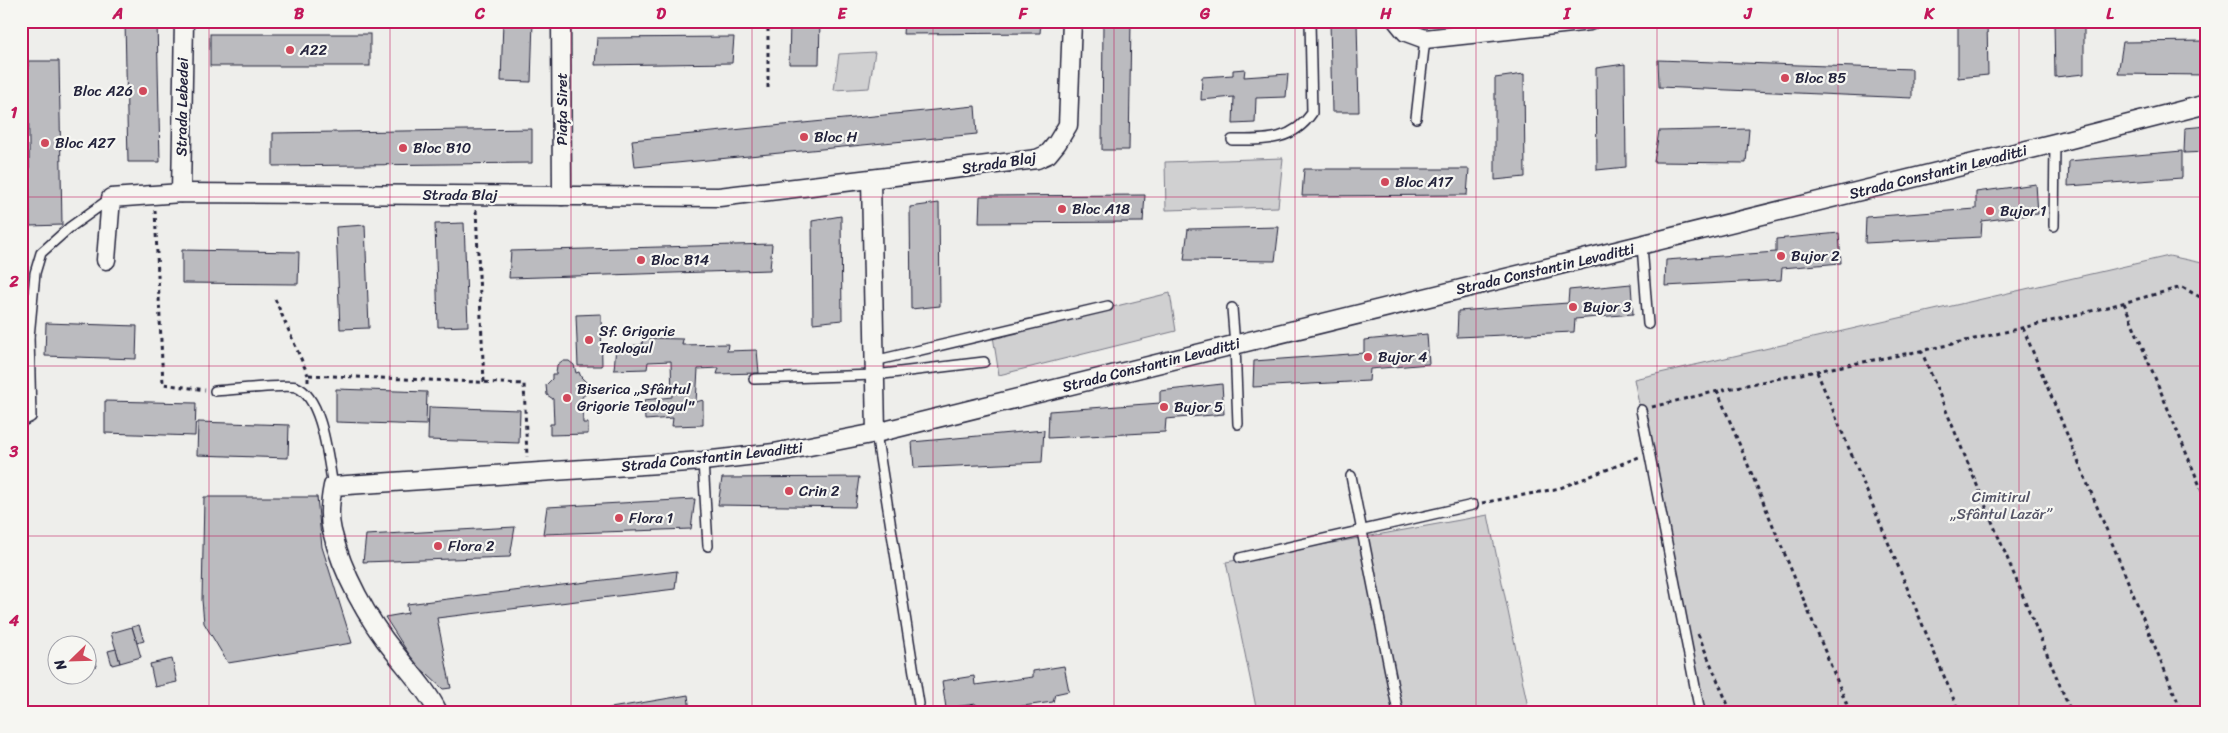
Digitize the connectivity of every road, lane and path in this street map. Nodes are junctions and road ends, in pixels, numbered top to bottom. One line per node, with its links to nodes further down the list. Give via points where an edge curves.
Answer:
1 (184, 21): 15 (street, Strada Lebedei)
2 (561, 21): 18 (street, Piața Siret)
3 (768, 21): 9 (path)
4 (1072, 21): 14 (street, Strada Blaj, via 1068,125 1048,154 1037,159)
5 (1310, 21): 12 (lane, via 1312,113 1303,126 1270,140)
6 (1397, 21): 8 (street, via 1406,32)
7 (1590, 21): 8 (street)
8 (1425, 38): 11 (lane)
9 (768, 88)
10 (2207, 104): 13 (street, Strada Constantin Levaditti)
11 (1416, 118)
12 (1232, 140)
13 (2055, 143): 20 (lane); 21 (street, Strada Constantin Levaditti)
14 (871, 179): 18 (street, Strada Blaj, via 719,197); 34 (street)
15 (181, 193): 16 (street, Strada Blaj); 17 (street, Strada Blaj)
16 (155, 195): 19 (street, Strada Blaj); 40 (path, via 163,384)
17 (475, 195): 18 (street, Strada Blaj); 38 (path)
18 (562, 196)
19 (111, 198): 22 (street); 30 (lane, via 40,253)
20 (2054, 226)
21 (1642, 245): 28 (lane); 31 (street, Strada Constantin Levaditti)
22 (106, 260)
23 (275, 299): 36 (path)
24 (2207, 301): 25 (path, via 2182,287)
25 (2124, 303): 29 (path); 51 (path)
26 (1108, 306): 34 (lane)
27 (1232, 308): 31 (lane)
28 (1648, 324)
29 (2023, 328): 32 (path); 65 (path)
30 (25, 337): 43 (lane, via 31,417)
31 (1235, 345): 44 (lane); 45 (street, Strada Constantin Levaditti)
32 (1921, 350): 35 (path); 64 (path)
33 (984, 362): 34 (lane)
34 (874, 368): 37 (lane); 45 (street)
35 (1817, 372): 39 (path); 63 (path)
36 (308, 375): 38 (path); 41 (path)
37 (754, 379)
38 (484, 382): 48 (path, via 524,384)
39 (1717, 390): 42 (path); 62 (path)
40 (215, 391): 41 (lane, via 296,387)
41 (307, 394): 50 (lane, via 318,413)
42 (1640, 410): 46 (lane)
43 (21, 422)
44 (1238, 424)
45 (876, 434): 47 (street, Strada Constantin Levaditti, via 774,453); 57 (lane)
46 (1648, 453): 52 (path, via 1560,488); 60 (lane)
47 (703, 461): 48 (street, Strada Constantin Levaditti); 54 (lane)
48 (528, 473): 50 (street, Strada Constantin Levaditti)
49 (1351, 476): 53 (lane)
50 (333, 486): 58 (street, via 329,505 332,531 359,599 382,637)
51 (2207, 503)
52 (1473, 504): 53 (lane)
53 (1362, 530): 55 (lane); 59 (lane)
54 (708, 546)
55 (1240, 558)
56 (1697, 631): 61 (path)
57 (920, 704)
58 (438, 712)
59 (1398, 712)
60 (1700, 712)
61 (1732, 712)
62 (1850, 712)
63 (1960, 712)
64 (2071, 712)
65 (2182, 712)

